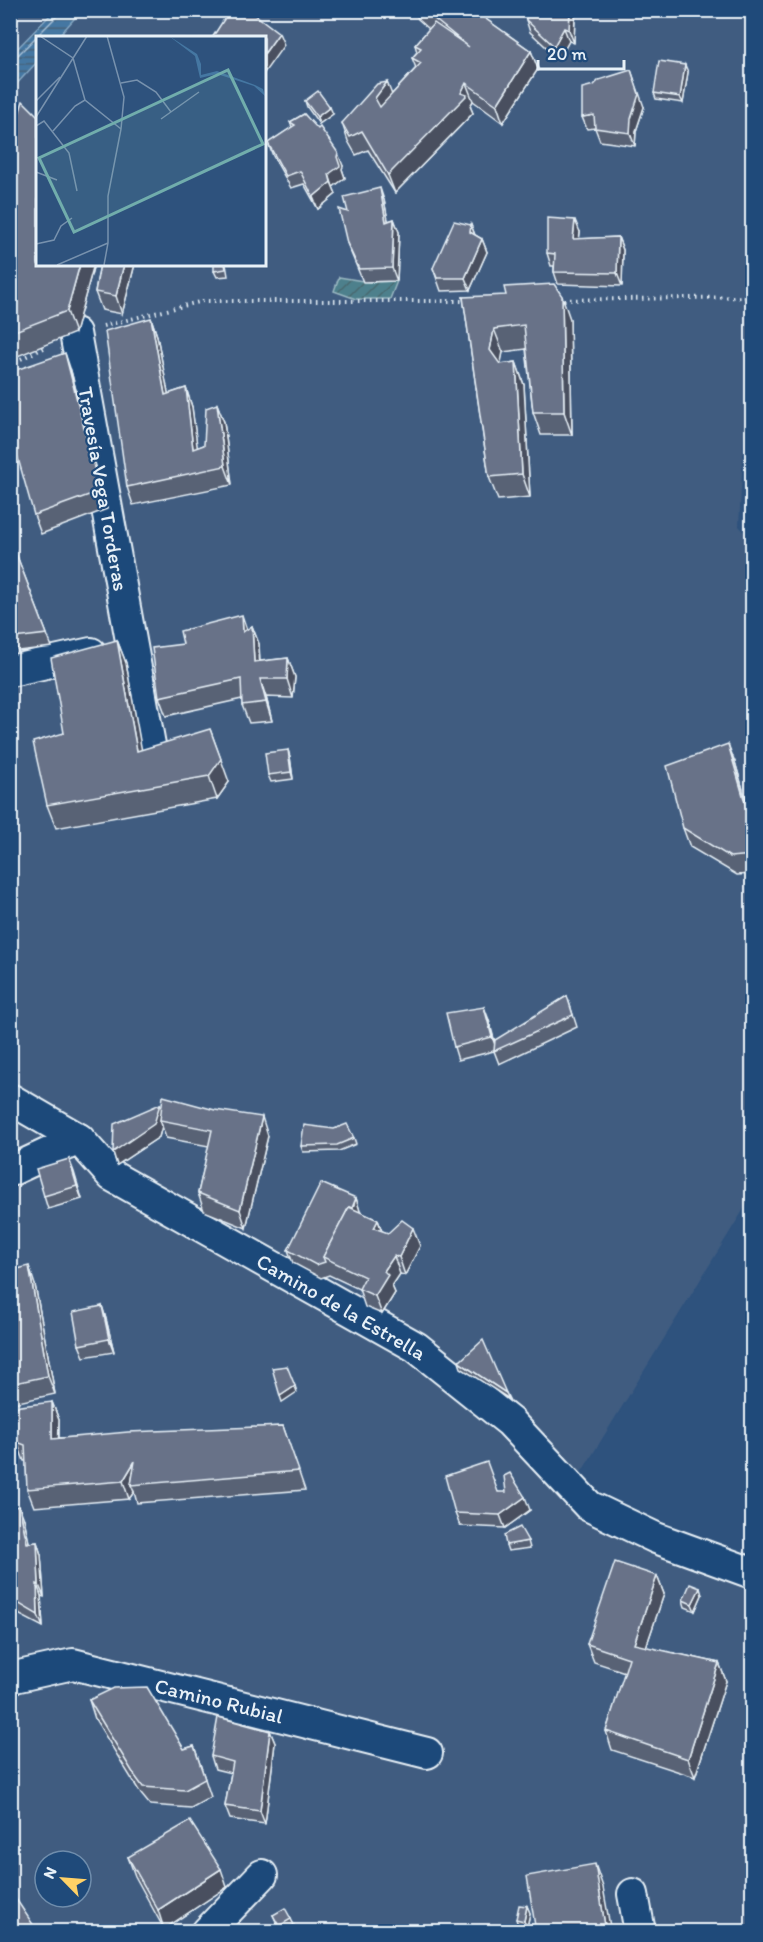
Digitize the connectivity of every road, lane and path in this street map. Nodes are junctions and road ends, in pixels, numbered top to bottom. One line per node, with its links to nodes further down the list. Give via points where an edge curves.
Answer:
1 (753, 297): 2 (path)
2 (555, 300)
3 (472, 301): 4 (path, via 203,301)
4 (75, 333): 5 (path); 6 (street, Travesía Vega Torderas)
5 (10, 364)
6 (132, 644): 7 (street); 8 (street, Travesía Vega Torderas)
7 (10, 671)
8 (152, 756)
9 (10, 1099): 10 (street)
10 (80, 1138): 11 (street); 12 (street, Camino de la Estrella, via 111,1176 416,1347 510,1422 589,1506 656,1538)
11 (10, 1171)
12 (753, 1573)
13 (10, 1678): 14 (street, Camino Rubial, via 73,1664)
14 (427, 1753)
15 (262, 1875): 17 (street)
16 (633, 1894): 18 (street)
17 (207, 1932)
18 (640, 1932)

